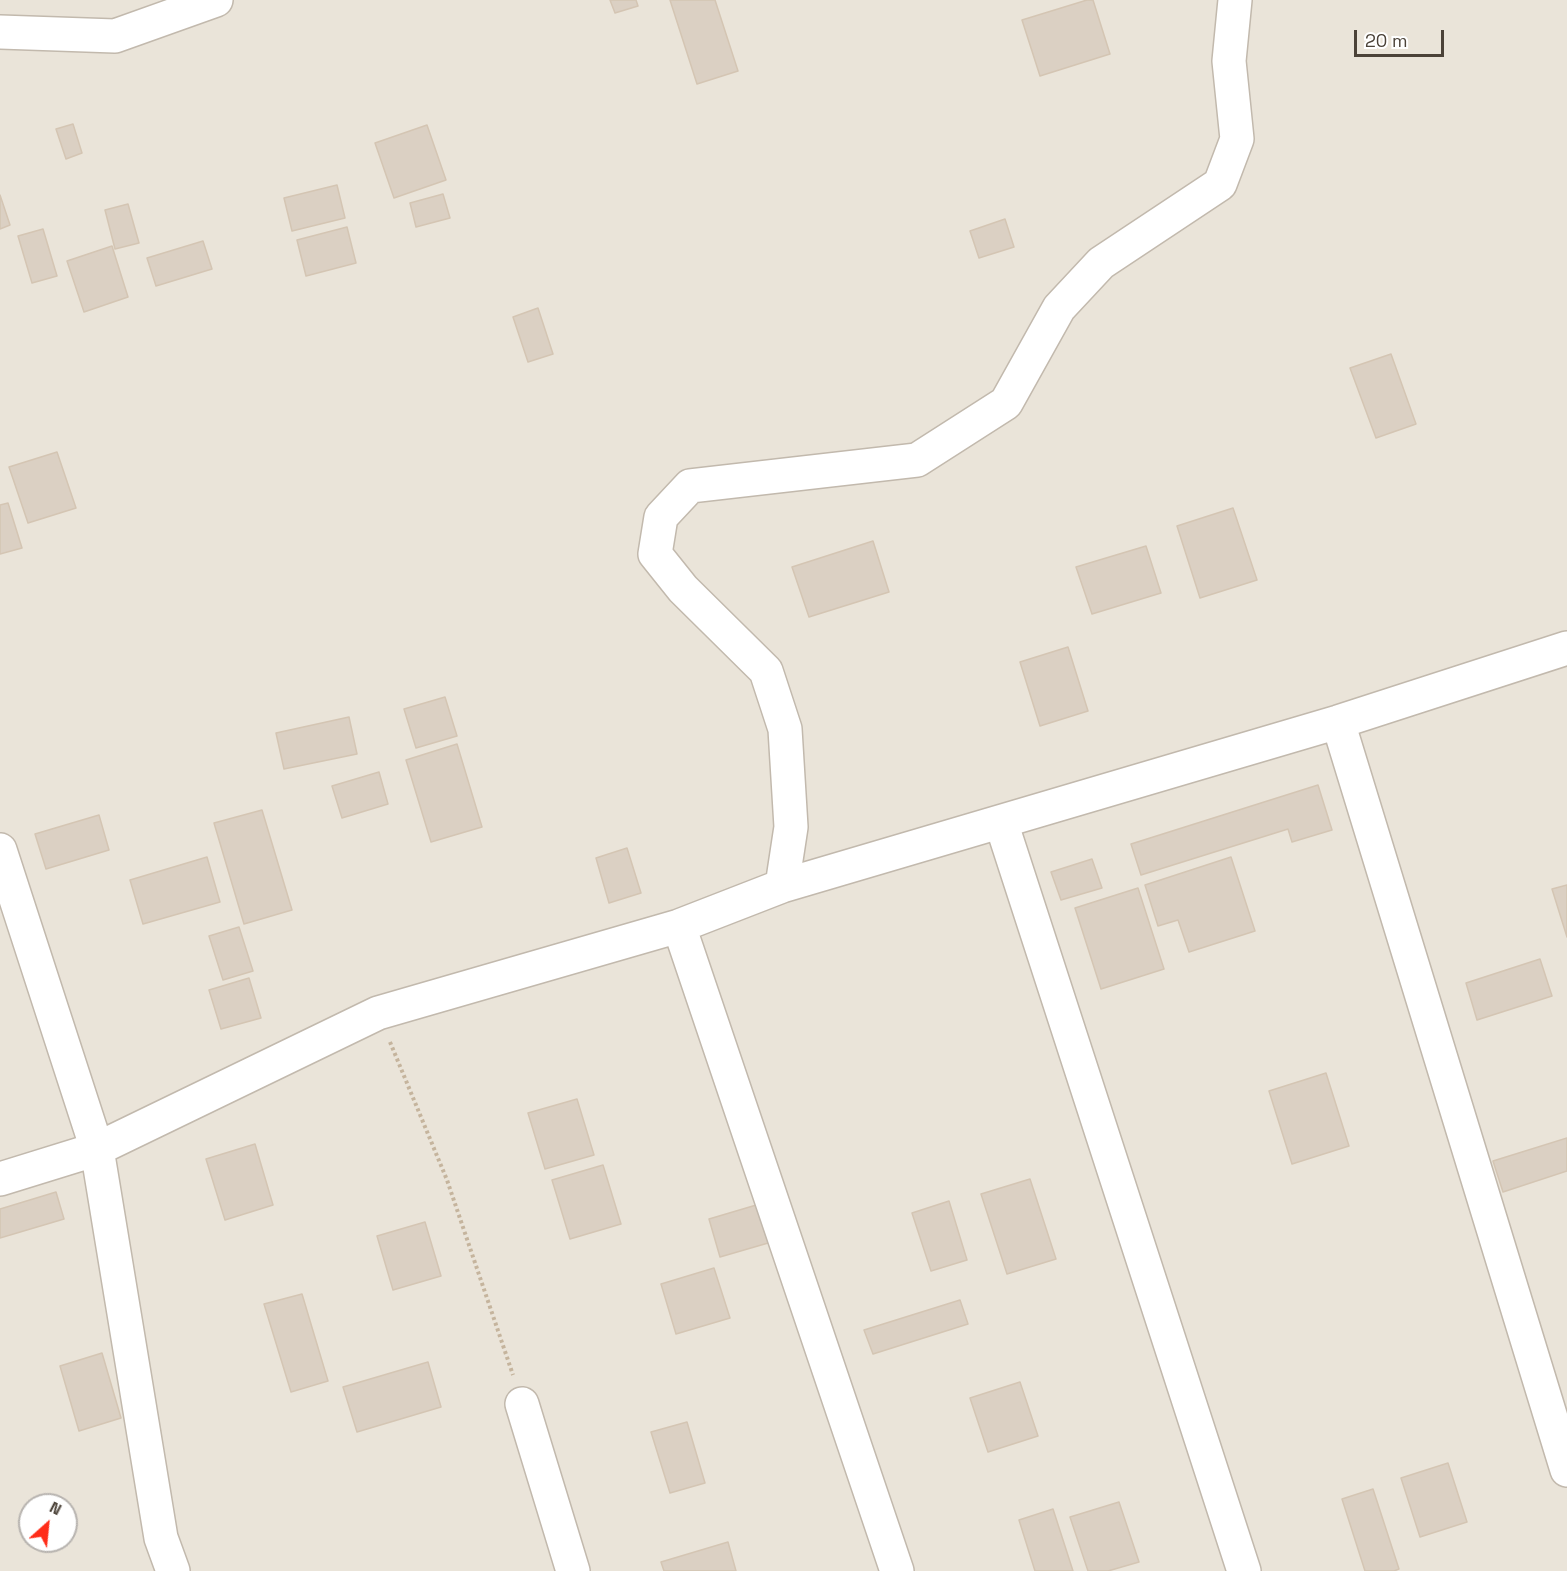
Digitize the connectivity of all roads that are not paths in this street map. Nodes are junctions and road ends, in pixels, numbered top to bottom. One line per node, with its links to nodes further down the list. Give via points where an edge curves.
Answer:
1 (216, 0): 3 (street, via 115,36)
2 (1235, 0): 8 (street, via 1229,61 1237,139 1220,184 1101,263 1059,308 1006,403 917,460 690,486 661,517 655,554 683,589 766,671 785,729 791,827)
3 (0, 32)
4 (1567, 648): 5 (street)
5 (1338, 722): 6 (street); 13 (street)
6 (1001, 822): 8 (street); 17 (street)
7 (0, 850): 10 (street)
8 (782, 886): 9 (street)
9 (679, 926): 10 (street, via 378,1013); 16 (street)
10 (97, 1149): 11 (street); 14 (street, via 161,1538)
11 (0, 1179)
12 (522, 1404): 15 (street)
13 (1567, 1470)
14 (172, 1571)
15 (573, 1571)
16 (897, 1571)
17 (1244, 1571)

